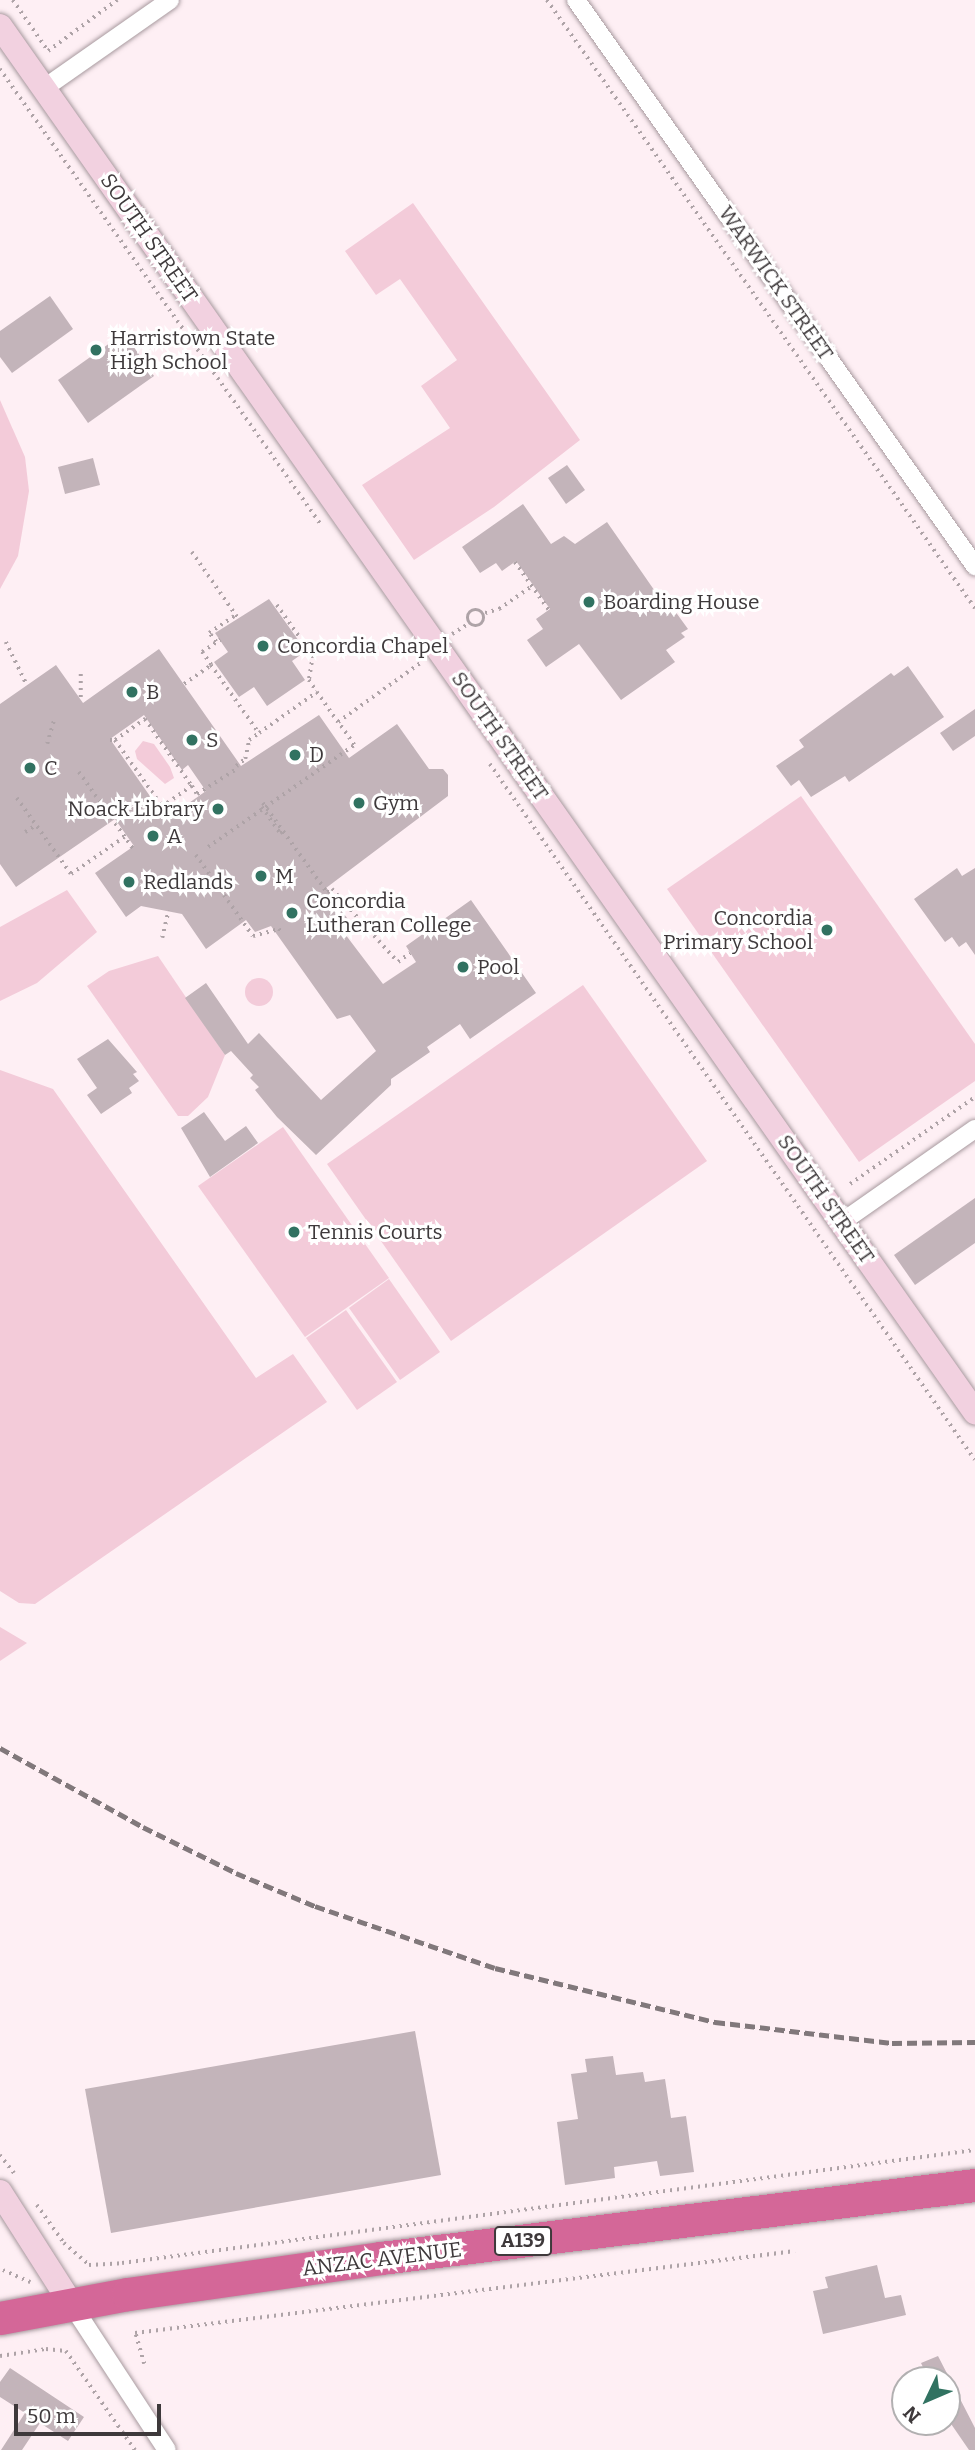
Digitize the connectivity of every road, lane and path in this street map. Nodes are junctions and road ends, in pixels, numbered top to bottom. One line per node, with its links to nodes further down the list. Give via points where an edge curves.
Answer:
1 (13, 0): 2 (path, via 48,51)
2 (117, 0)
3 (170, 0): 8 (street)
4 (547, 0): 15 (path)
5 (576, 0): 12 (street, WARWICK STREET)
6 (0, 26): 8 (street, SOUTH STREET)
7 (0, 69): 9 (path)
8 (43, 89): 52 (street, SOUTH STREET)
9 (323, 527)
10 (192, 552): 21 (path, via 237,616 209,633 218,641 202,652)
11 (515, 562): 13 (path)
12 (975, 566)
13 (532, 586): 16 (path); 17 (path, via 499,609)
14 (277, 604): 26 (path, via 313,656 309,680)
15 (975, 608)
16 (549, 610)
17 (485, 612): 18 (path, via 481,624); 18 (path, via 472,612)
18 (468, 624): 19 (path)
19 (452, 634)
20 (6, 642): 25 (path)
21 (211, 665): 24 (path); 30 (path)
22 (81, 674): 27 (path)
23 (428, 675): 29 (path, via 418,661)
24 (184, 684)
25 (27, 685)
26 (317, 692): 29 (path); 30 (path)
27 (81, 701)
28 (52, 720): 31 (path)
29 (338, 722): 36 (path, via 354,745)
30 (259, 733): 34 (path, via 249,740 245,759 237,767 197,794)
31 (47, 744)
32 (483, 754): 54 (path)
33 (79, 772): 41 (path)
34 (192, 786): 37 (path); 37 (path, via 145,719 113,740)
35 (17, 798): 39 (path)
36 (264, 806): 42 (path); 48 (path, via 327,892 332,890 398,962)
37 (162, 807): 38 (path)
38 (172, 820)
39 (36, 825): 40 (path); 41 (path, via 71,874)
40 (25, 832)
41 (124, 836): 43 (path)
42 (208, 846)
43 (135, 851)
44 (196, 855): 46 (path, via 253,936)
45 (167, 911): 47 (path)
46 (281, 932)
47 (162, 938)
48 (410, 953)
49 (975, 1097): 51 (path)
50 (975, 1129): 52 (street)
51 (850, 1184)
52 (842, 1222): 53 (street, SOUTH STREET)
53 (975, 1412)
54 (975, 1460)
55 (975, 2150): 59 (path, via 89,2265 64,2243)
56 (0, 2155): 57 (path)
57 (8, 2184): 63 (street)
58 (975, 2185): 63 (highway, ANZAC AVENUE / A139, via 381,2258)
59 (32, 2199)
60 (794, 2251): 66 (path, via 135,2333)
61 (3, 2270): 62 (path)
62 (32, 2283)
63 (72, 2305): 64 (highway, ANZAC AVENUE / A139); 68 (street)
64 (0, 2318)
65 (0, 2356): 67 (path, via 46,2348 66,2351)
66 (144, 2364)
67 (135, 2450)
68 (167, 2450)

